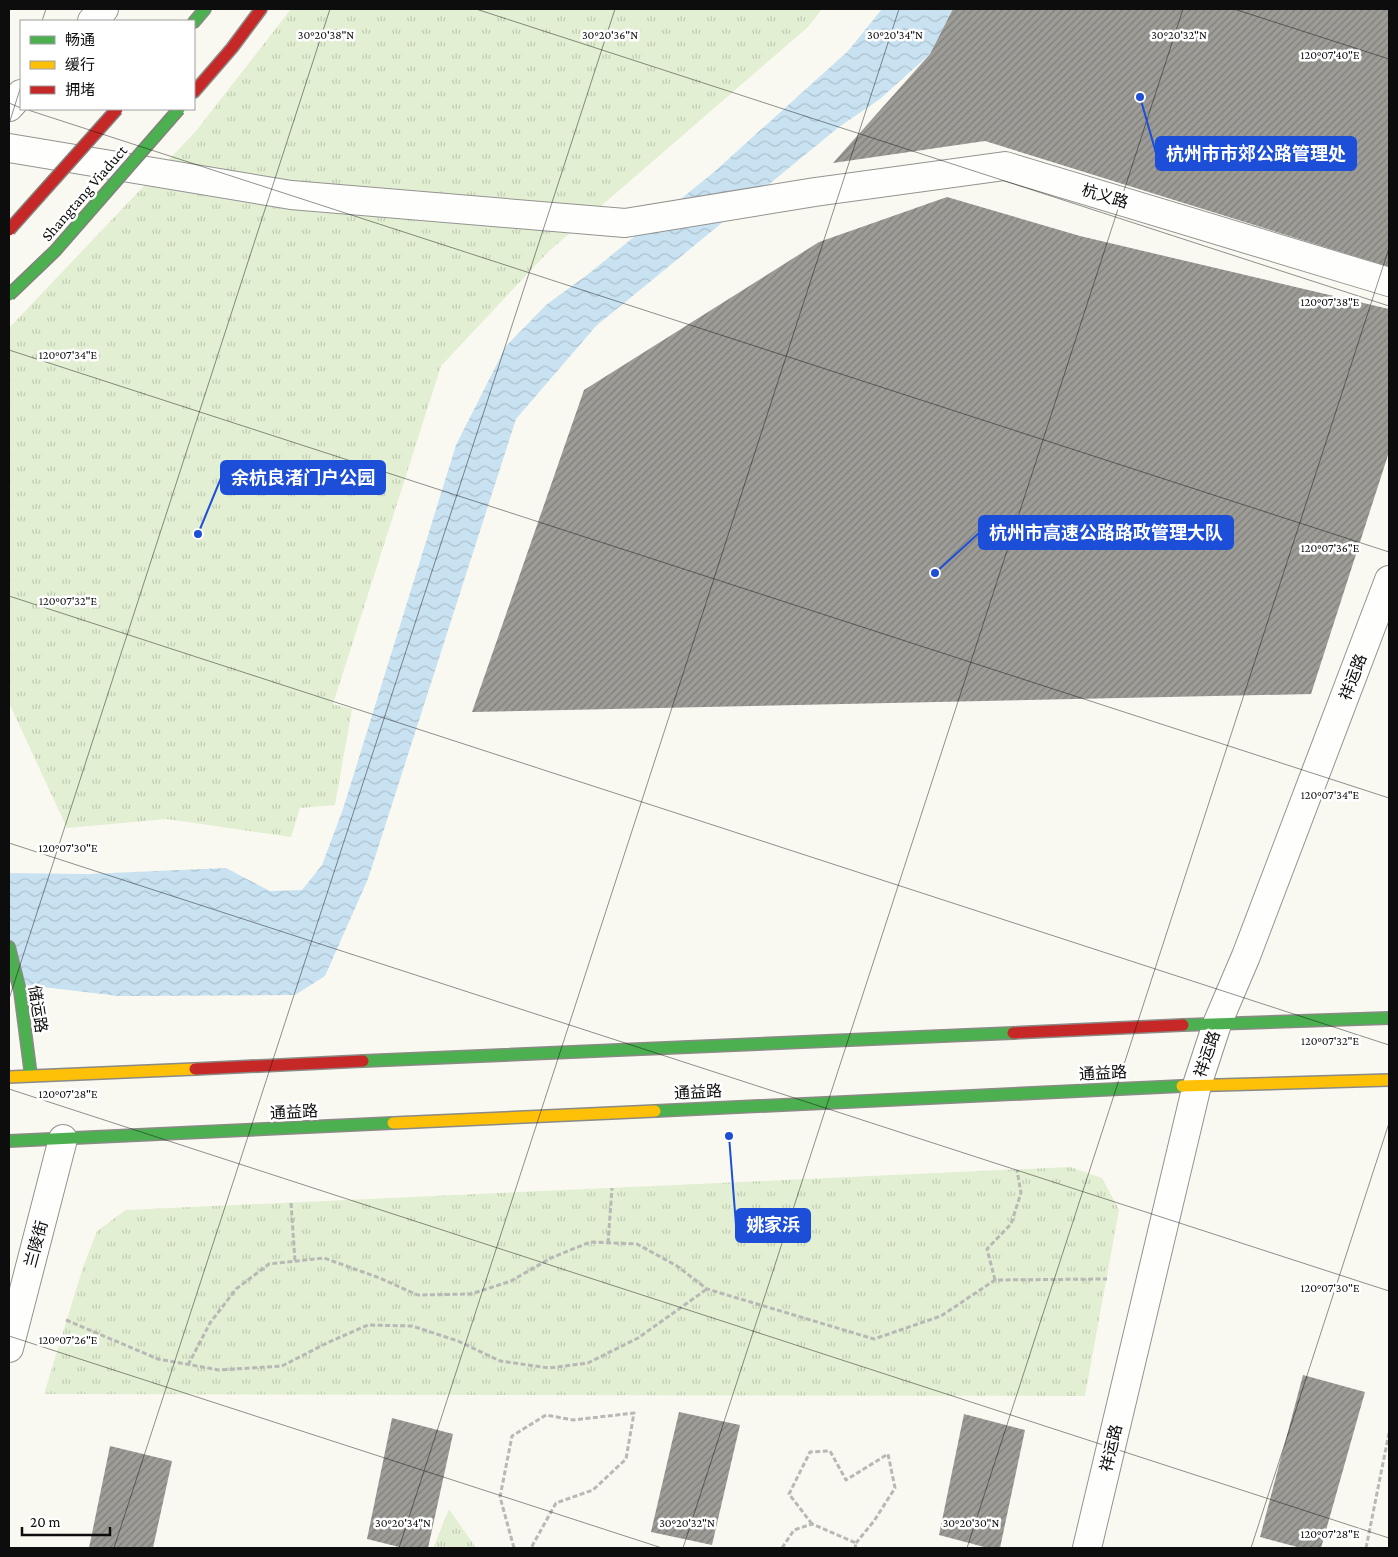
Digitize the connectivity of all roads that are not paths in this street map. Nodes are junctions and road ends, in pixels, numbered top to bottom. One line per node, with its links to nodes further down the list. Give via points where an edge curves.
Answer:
1 (104, 9): 4 (street)
2 (205, 9): 5 (main road)
3 (261, 9): 6 (main road)
4 (93, 20)
5 (195, 21)
6 (195, 91)
7 (20, 95): 8 (street)
8 (9, 107)
9 (116, 110): 12 (main road, Shangtang Viaduct, bridge)
10 (178, 110): 14 (main road, Shangtang Viaduct, bridge, via 55,251)
11 (9, 148): 13 (street, 杭义路, via 291,195 625,223 814,192 1005,166)
12 (9, 230)
13 (1389, 282)
14 (9, 295)
15 (1389, 580): 18 (street, 祥运路)
16 (9, 947): 19 (main road, 储运路, via 20,991)
17 (1389, 1018): 18 (main road)
18 (1217, 1024): 19 (main road); 22 (street, 祥运路)
19 (31, 1076): 20 (main road)
20 (9, 1077)
21 (1389, 1080): 22 (main road, 通益路)
22 (1197, 1085): 23 (main road, 通益路); 26 (street, 祥运路)
23 (63, 1139): 24 (main road, 通益路); 25 (street, 兰陵街)
24 (9, 1141)
25 (9, 1348)
26 (1087, 1548)

